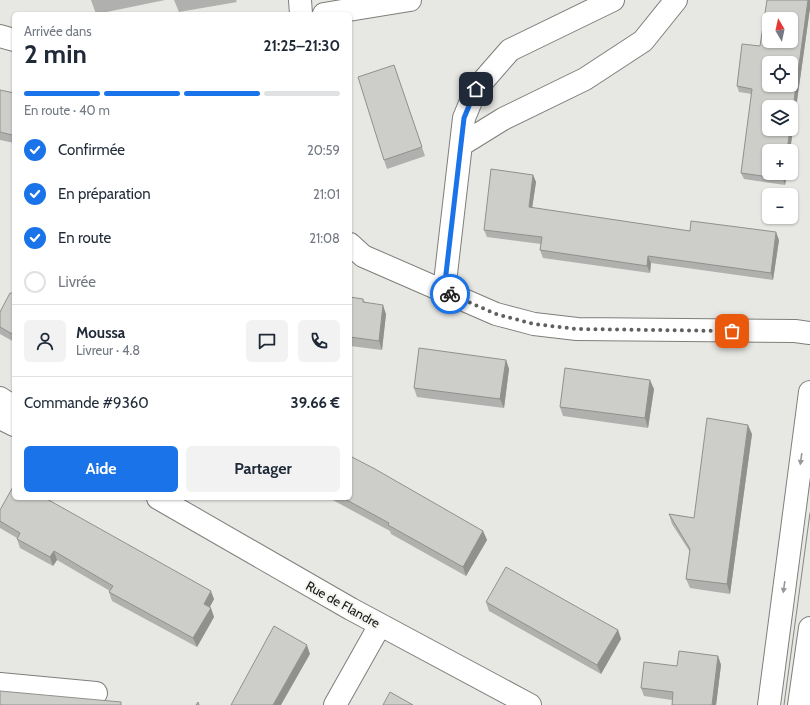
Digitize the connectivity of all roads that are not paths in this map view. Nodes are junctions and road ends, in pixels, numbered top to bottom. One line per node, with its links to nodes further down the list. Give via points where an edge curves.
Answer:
1 (300, 0): 5 (street)
2 (410, 0): 6 (street)
3 (613, 0): 9 (street, via 510,50 476,89 464,118)
4 (676, 0): 9 (street, via 643,41 585,79 503,119)
5 (301, 12)
6 (336, 12)
7 (0, 36): 8 (street)
8 (12, 39)
9 (461, 145): 11 (street)
10 (352, 246): 11 (street, via 363,256)
11 (444, 291): 12 (street, via 496,314 534,324 577,329)
12 (810, 333)
13 (810, 392): 25 (street, one-way to 25)
14 (0, 398): 15 (street)
15 (12, 406)
16 (0, 418): 17 (street)
17 (12, 424)
18 (161, 500): 19 (street, Rue de Flandre)
19 (380, 625): 23 (street); 24 (street, Rue de Flandre)
20 (810, 628): 26 (street)
21 (0, 684): 22 (street)
22 (96, 694)
23 (335, 705)
24 (530, 705)
25 (768, 705)
26 (799, 705)

